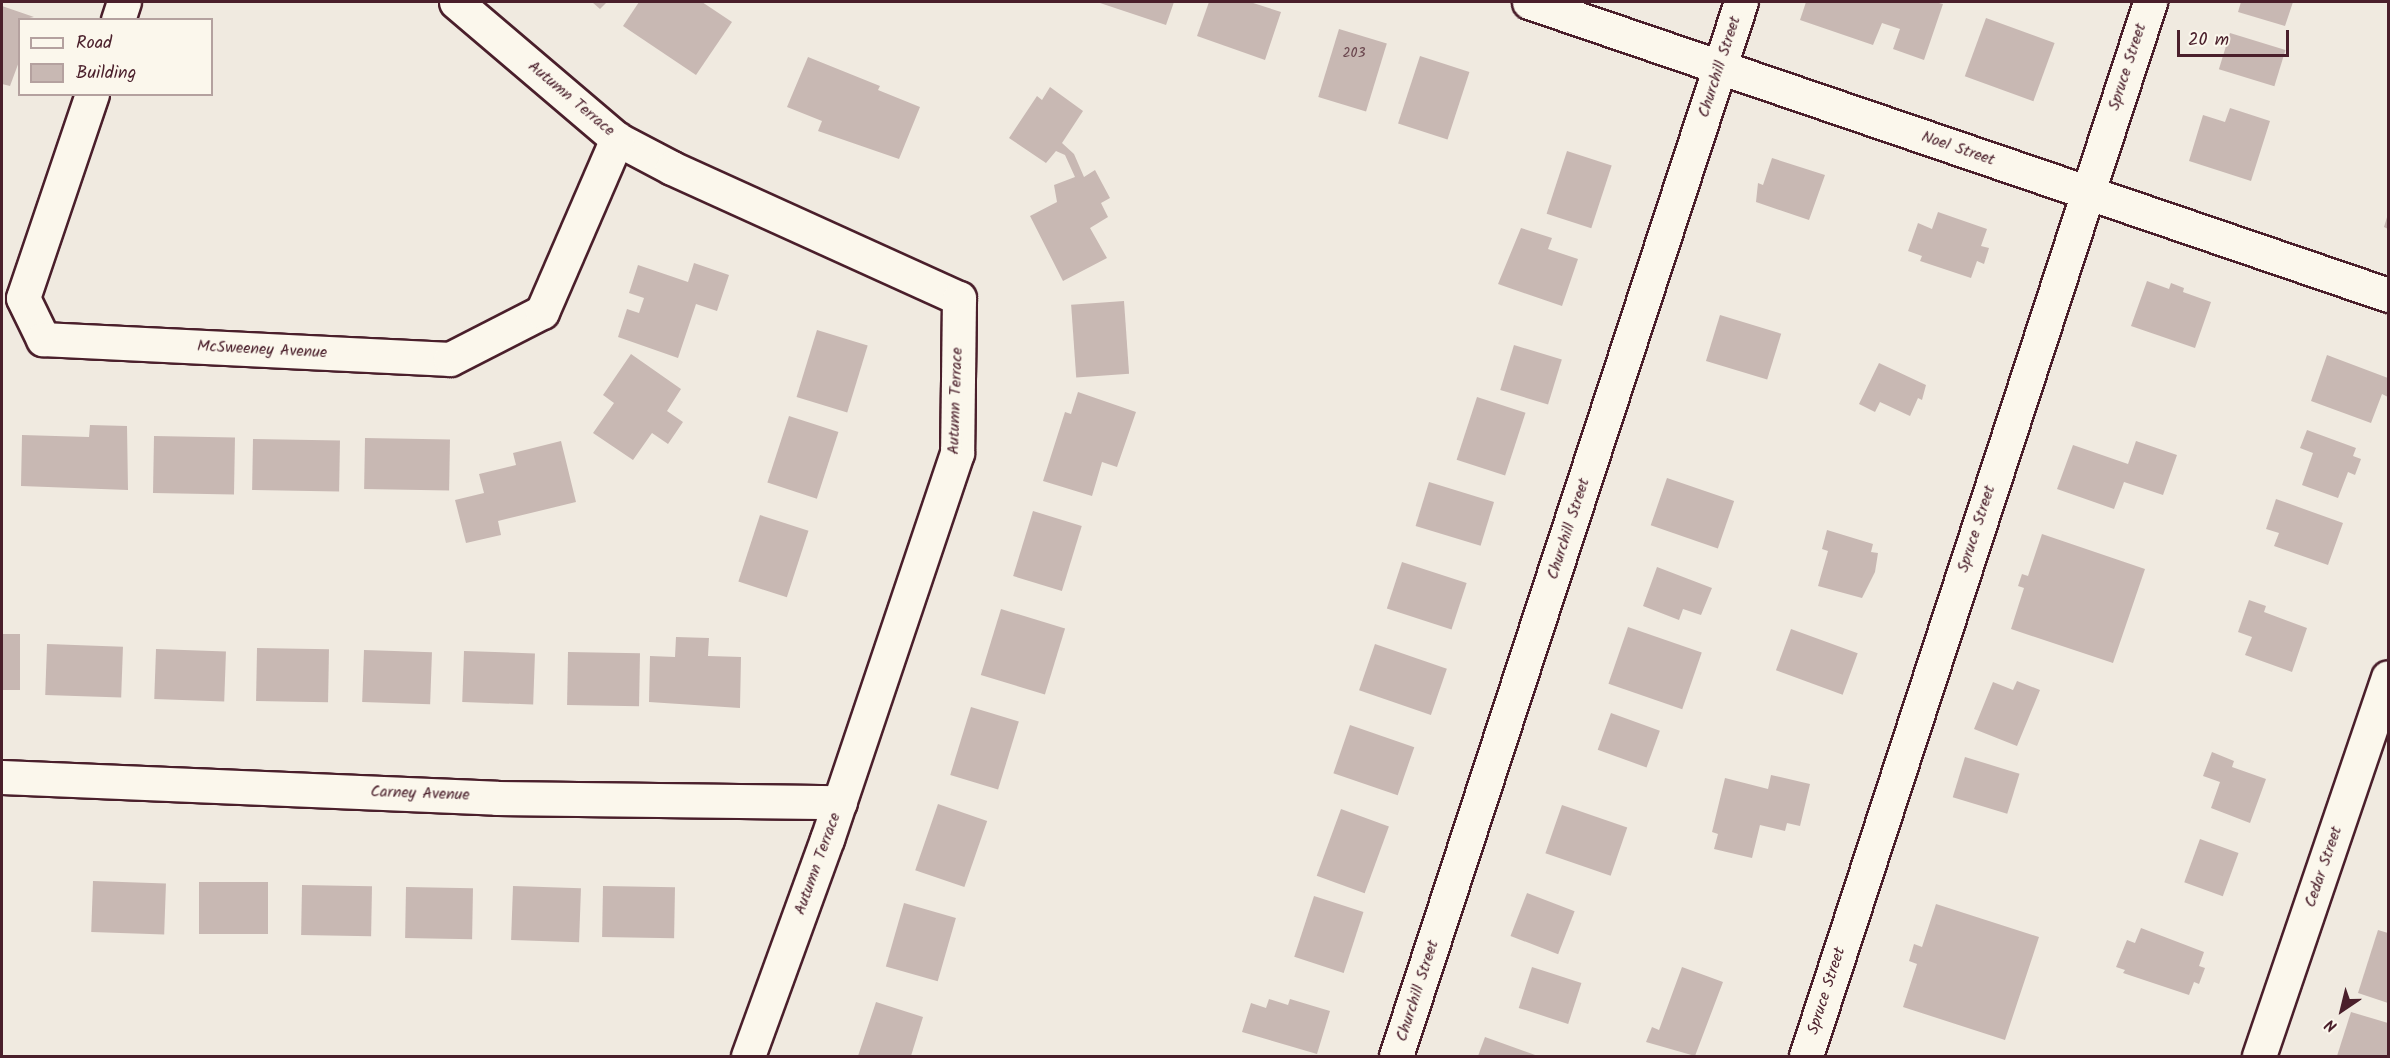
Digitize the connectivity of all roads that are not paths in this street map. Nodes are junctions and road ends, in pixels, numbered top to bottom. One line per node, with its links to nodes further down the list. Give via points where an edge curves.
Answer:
1 (124, 2): 6 (street)
2 (456, 2): 9 (street, Autumn Terrace)
3 (1529, 2): 7 (street, Noel Street)
4 (1741, 2): 7 (street, Churchill Street)
5 (2150, 2): 10 (street, Spruce Street)
6 (119, 18)
7 (1720, 67): 10 (street, Noel Street); 16 (street, Churchill Street)
8 (91, 96): 9 (street, McSweeney Avenue, via 23,298 43,339 450,359 542,312)
9 (617, 139): 14 (street, Autumn Terrace, via 672,168 959,298 957,453)
10 (2086, 193): 11 (street, Noel Street); 17 (street, Spruce Street)
11 (2388, 295)
12 (2388, 677): 18 (street, Cedar Street)
13 (2, 777): 14 (street, Carney Avenue, via 497,798)
14 (840, 802): 15 (street, Autumn Terrace)
15 (748, 1056)
16 (1396, 1056)
17 (1806, 1056)
18 (2259, 1056)

